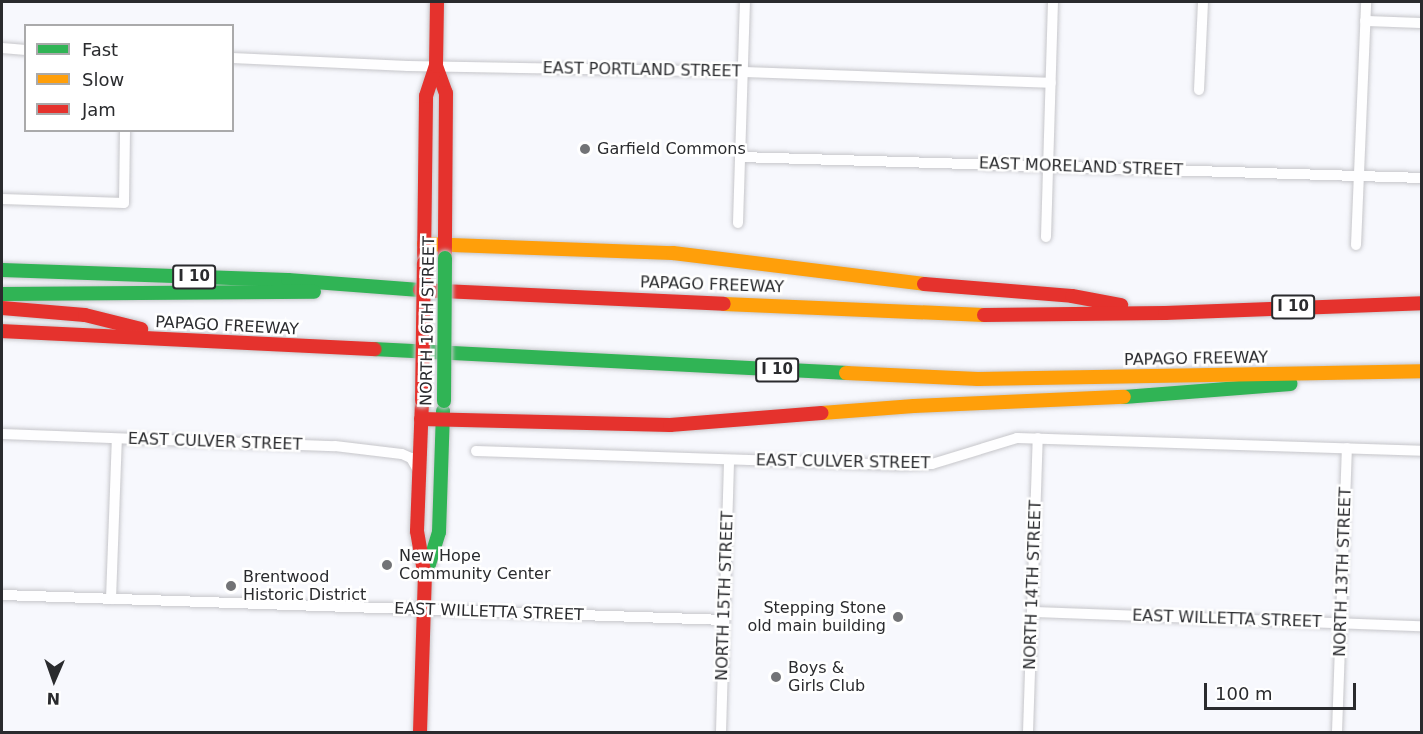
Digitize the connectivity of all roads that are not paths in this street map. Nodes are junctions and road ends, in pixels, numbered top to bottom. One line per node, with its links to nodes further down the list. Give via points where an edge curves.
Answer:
1 (437, 2): 11 (main road, NORTH 16TH STREET)
2 (745, 2): 12 (street)
3 (1053, 2): 13 (street)
4 (1203, 2): 14 (street)
5 (1366, 2): 6 (street)
6 (1365, 21): 7 (street); 18 (street)
7 (1422, 23)
8 (2, 48): 9 (street)
9 (24, 50)
10 (234, 58): 11 (street, EAST PORTLAND STREET)
11 (436, 66): 12 (street, EAST PORTLAND STREET); 23 (main road, NORTH 16TH STREET, via 426,96); 24 (main road, NORTH 16TH STREET, via 446,93)
12 (742, 72): 13 (street, EAST PORTLAND STREET); 16 (street)
13 (1051, 83): 17 (street)
14 (1199, 90)
15 (125, 132): 20 (street, via 124,203)
16 (740, 157): 17 (street, EAST MORELAND STREET); 21 (street)
17 (1048, 166): 18 (street, EAST MORELAND STREET); 22 (street)
18 (1359, 176): 19 (street, EAST MORELAND STREET); 25 (street)
19 (1422, 178)
20 (2, 199)
21 (738, 223)
22 (1046, 237)
23 (424, 244): 24 (main road); 36 (main road, NORTH 16TH STREET, bridge)
24 (445, 244): 31 (main road, via 702,256 919,284 1072,296); 37 (main road, NORTH 16TH STREET, bridge)
25 (1356, 245)
26 (2, 270): 27 (main road, PAPAGO FREEWAY / I 10, via 288,280)
27 (370, 288): 28 (main road, via 295,294); 31 (main road, PAPAGO FREEWAY / I 10, via 978,315)
28 (2, 294)
29 (1422, 303): 31 (main road, PAPAGO FREEWAY / I 10)
30 (2, 308): 33 (main road, via 85,315)
31 (1165, 313)
32 (2, 331): 33 (main road, PAPAGO FREEWAY / I 10)
33 (185, 340): 34 (main road, PAPAGO FREEWAY / I 10, via 978,379)
34 (1370, 371): 35 (main road, PAPAGO FREEWAY / I 10); 37 (main road, via 1272,386 1168,395 914,406 680,424)
35 (1422, 371)
36 (421, 418): 37 (main road); 45 (main road, NORTH 16TH STREET)
37 (443, 420): 46 (main road, NORTH 16TH STREET, via 439,532)
38 (2, 434): 40 (street, EAST CULVER STREET)
39 (1038, 438): 41 (street, EAST CULVER STREET); 44 (street, EAST CULVER STREET, via 1009,440 932,464); 50 (street, NORTH 14TH STREET)
40 (117, 439): 45 (street, EAST CULVER STREET, via 334,446 395,453 411,459); 48 (street)
41 (1347, 448): 43 (street, EAST CULVER STREET); 52 (street, NORTH 13TH STREET)
42 (476, 451): 44 (street, EAST CULVER STREET)
43 (1422, 451)
44 (729, 460): 51 (street, NORTH 15TH STREET)
45 (419, 472): 46 (main road, NORTH 16TH STREET, via 417,531)
46 (425, 577): 49 (main road, NORTH 16TH STREET)
47 (2, 596): 48 (street, EAST WILLETTA STREET)
48 (111, 599): 49 (street, EAST WILLETTA STREET)
49 (424, 610): 51 (street, EAST WILLETTA STREET); 54 (main road, NORTH 16TH STREET)
50 (1033, 612): 52 (street, EAST WILLETTA STREET); 56 (street, NORTH 14TH STREET)
51 (724, 620): 55 (street, NORTH 15TH STREET)
52 (1341, 623): 53 (street, EAST WILLETTA STREET); 57 (street, NORTH 13TH STREET)
53 (1422, 626)
54 (420, 732)
55 (721, 732)
56 (1028, 732)
57 (1337, 732)

